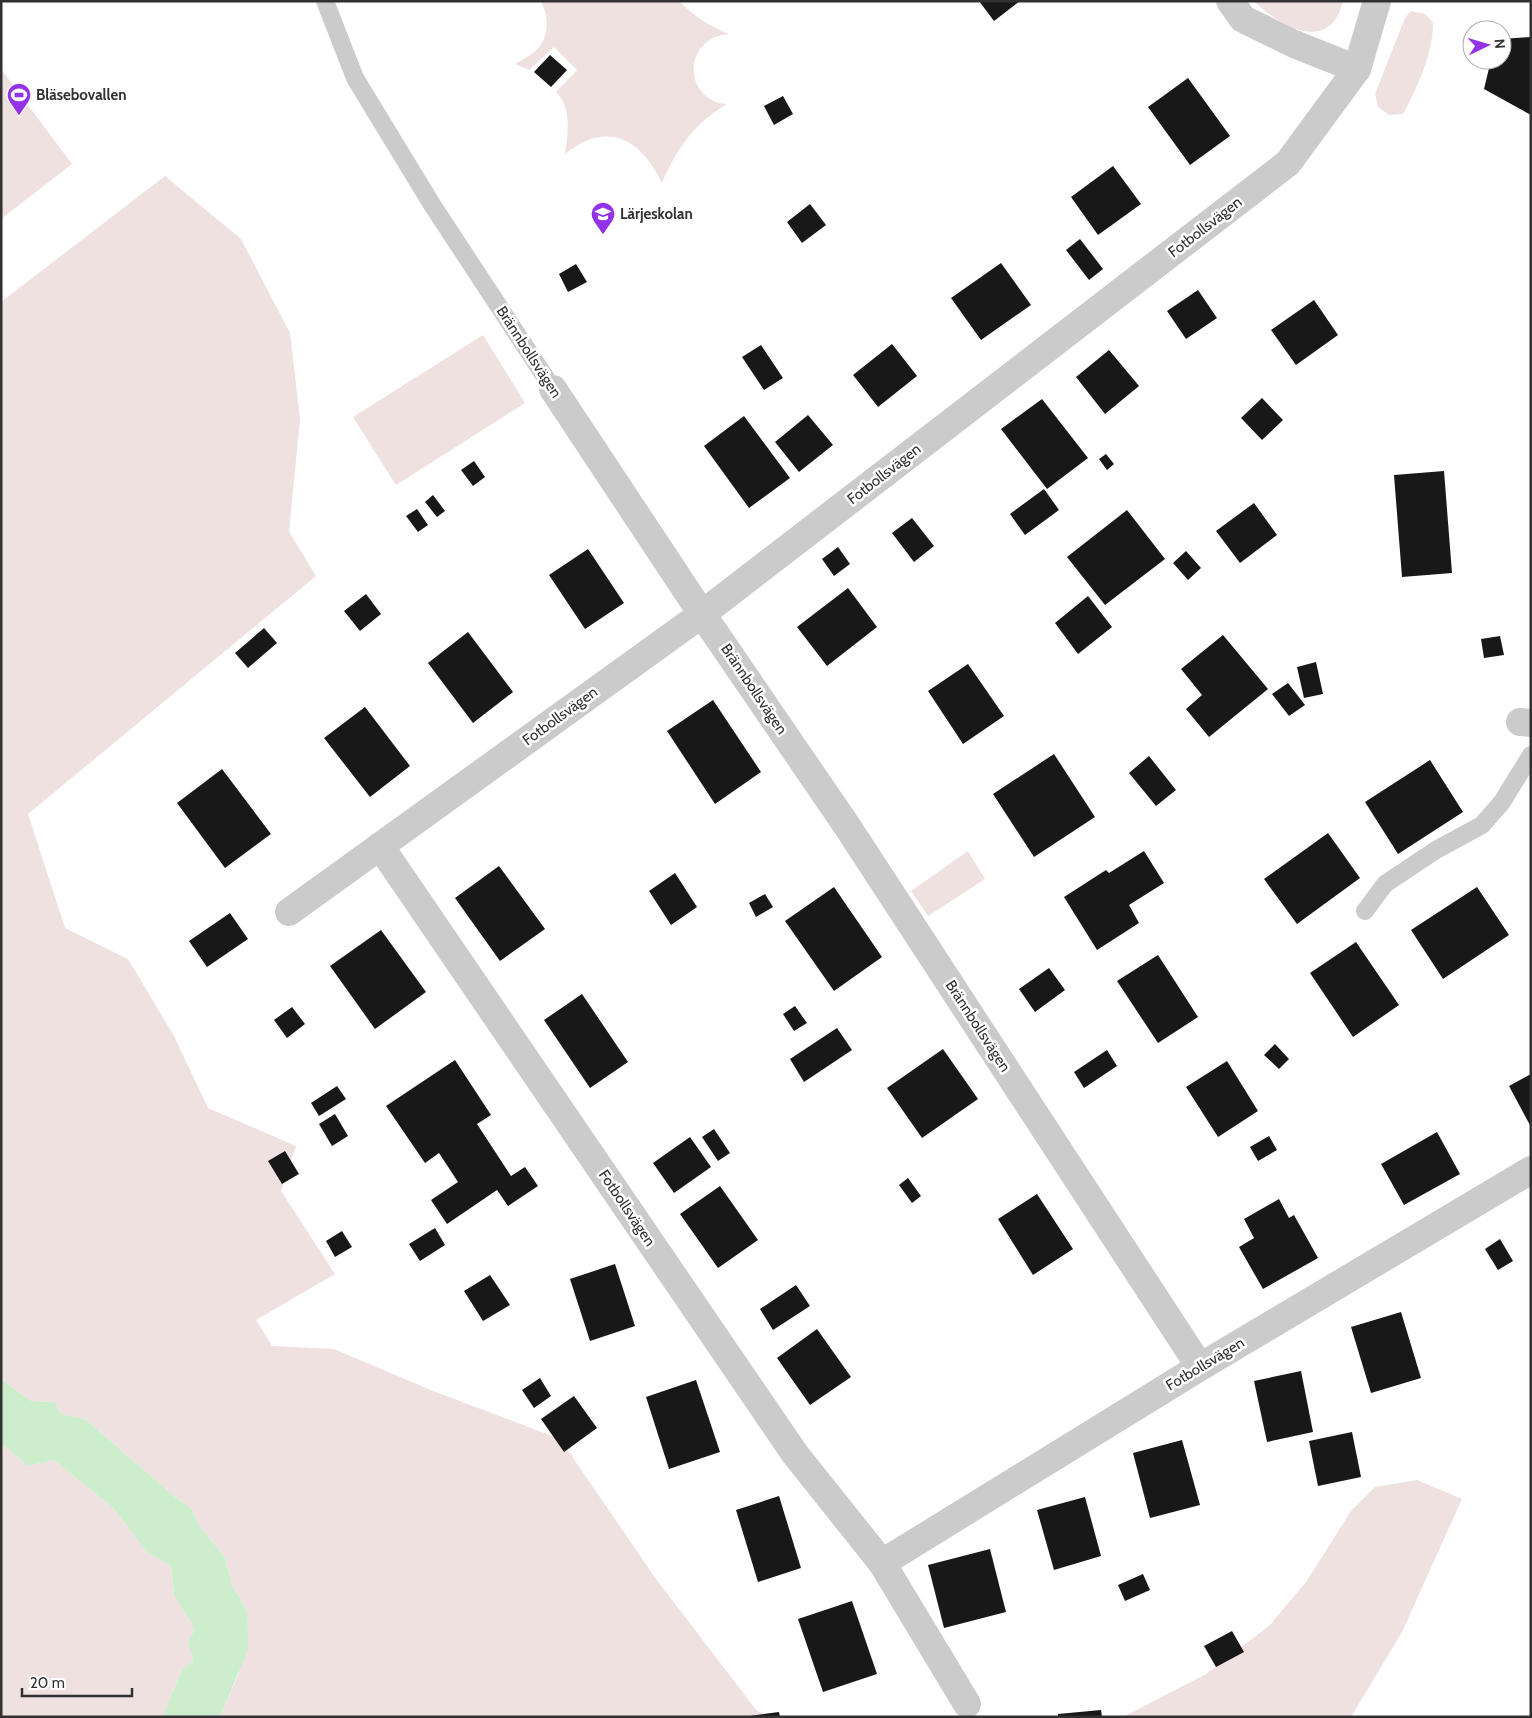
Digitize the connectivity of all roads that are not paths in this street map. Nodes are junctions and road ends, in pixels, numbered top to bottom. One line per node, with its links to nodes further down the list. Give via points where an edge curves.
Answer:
1 (325, 1): 5 (lane, Brännbollsvägen, via 355,78 431,203)
2 (1230, 1): 4 (street, via 1243,19 1294,44)
3 (1376, 1): 4 (street, Fotbollsvägen)
4 (1358, 69): 6 (street, Fotbollsvägen, via 1288,163)
5 (553, 389): 6 (street, Brännbollsvägen)
6 (702, 614): 8 (street, Fotbollsvägen); 12 (street, Brännbollsvägen, via 847,826)
7 (1531, 755): 9 (lane, via 1502,802 1482,825 1436,850 1385,884)
8 (380, 846): 10 (street, Fotbollsvägen); 13 (street, Fotbollsvägen, via 795,1454)
9 (1364, 911)
10 (289, 912)
11 (1531, 1170): 12 (street, Fotbollsvägen)
12 (1200, 1367): 13 (street, Fotbollsvägen)
13 (882, 1563): 14 (street, Fotbollsvägen)
14 (967, 1704)

